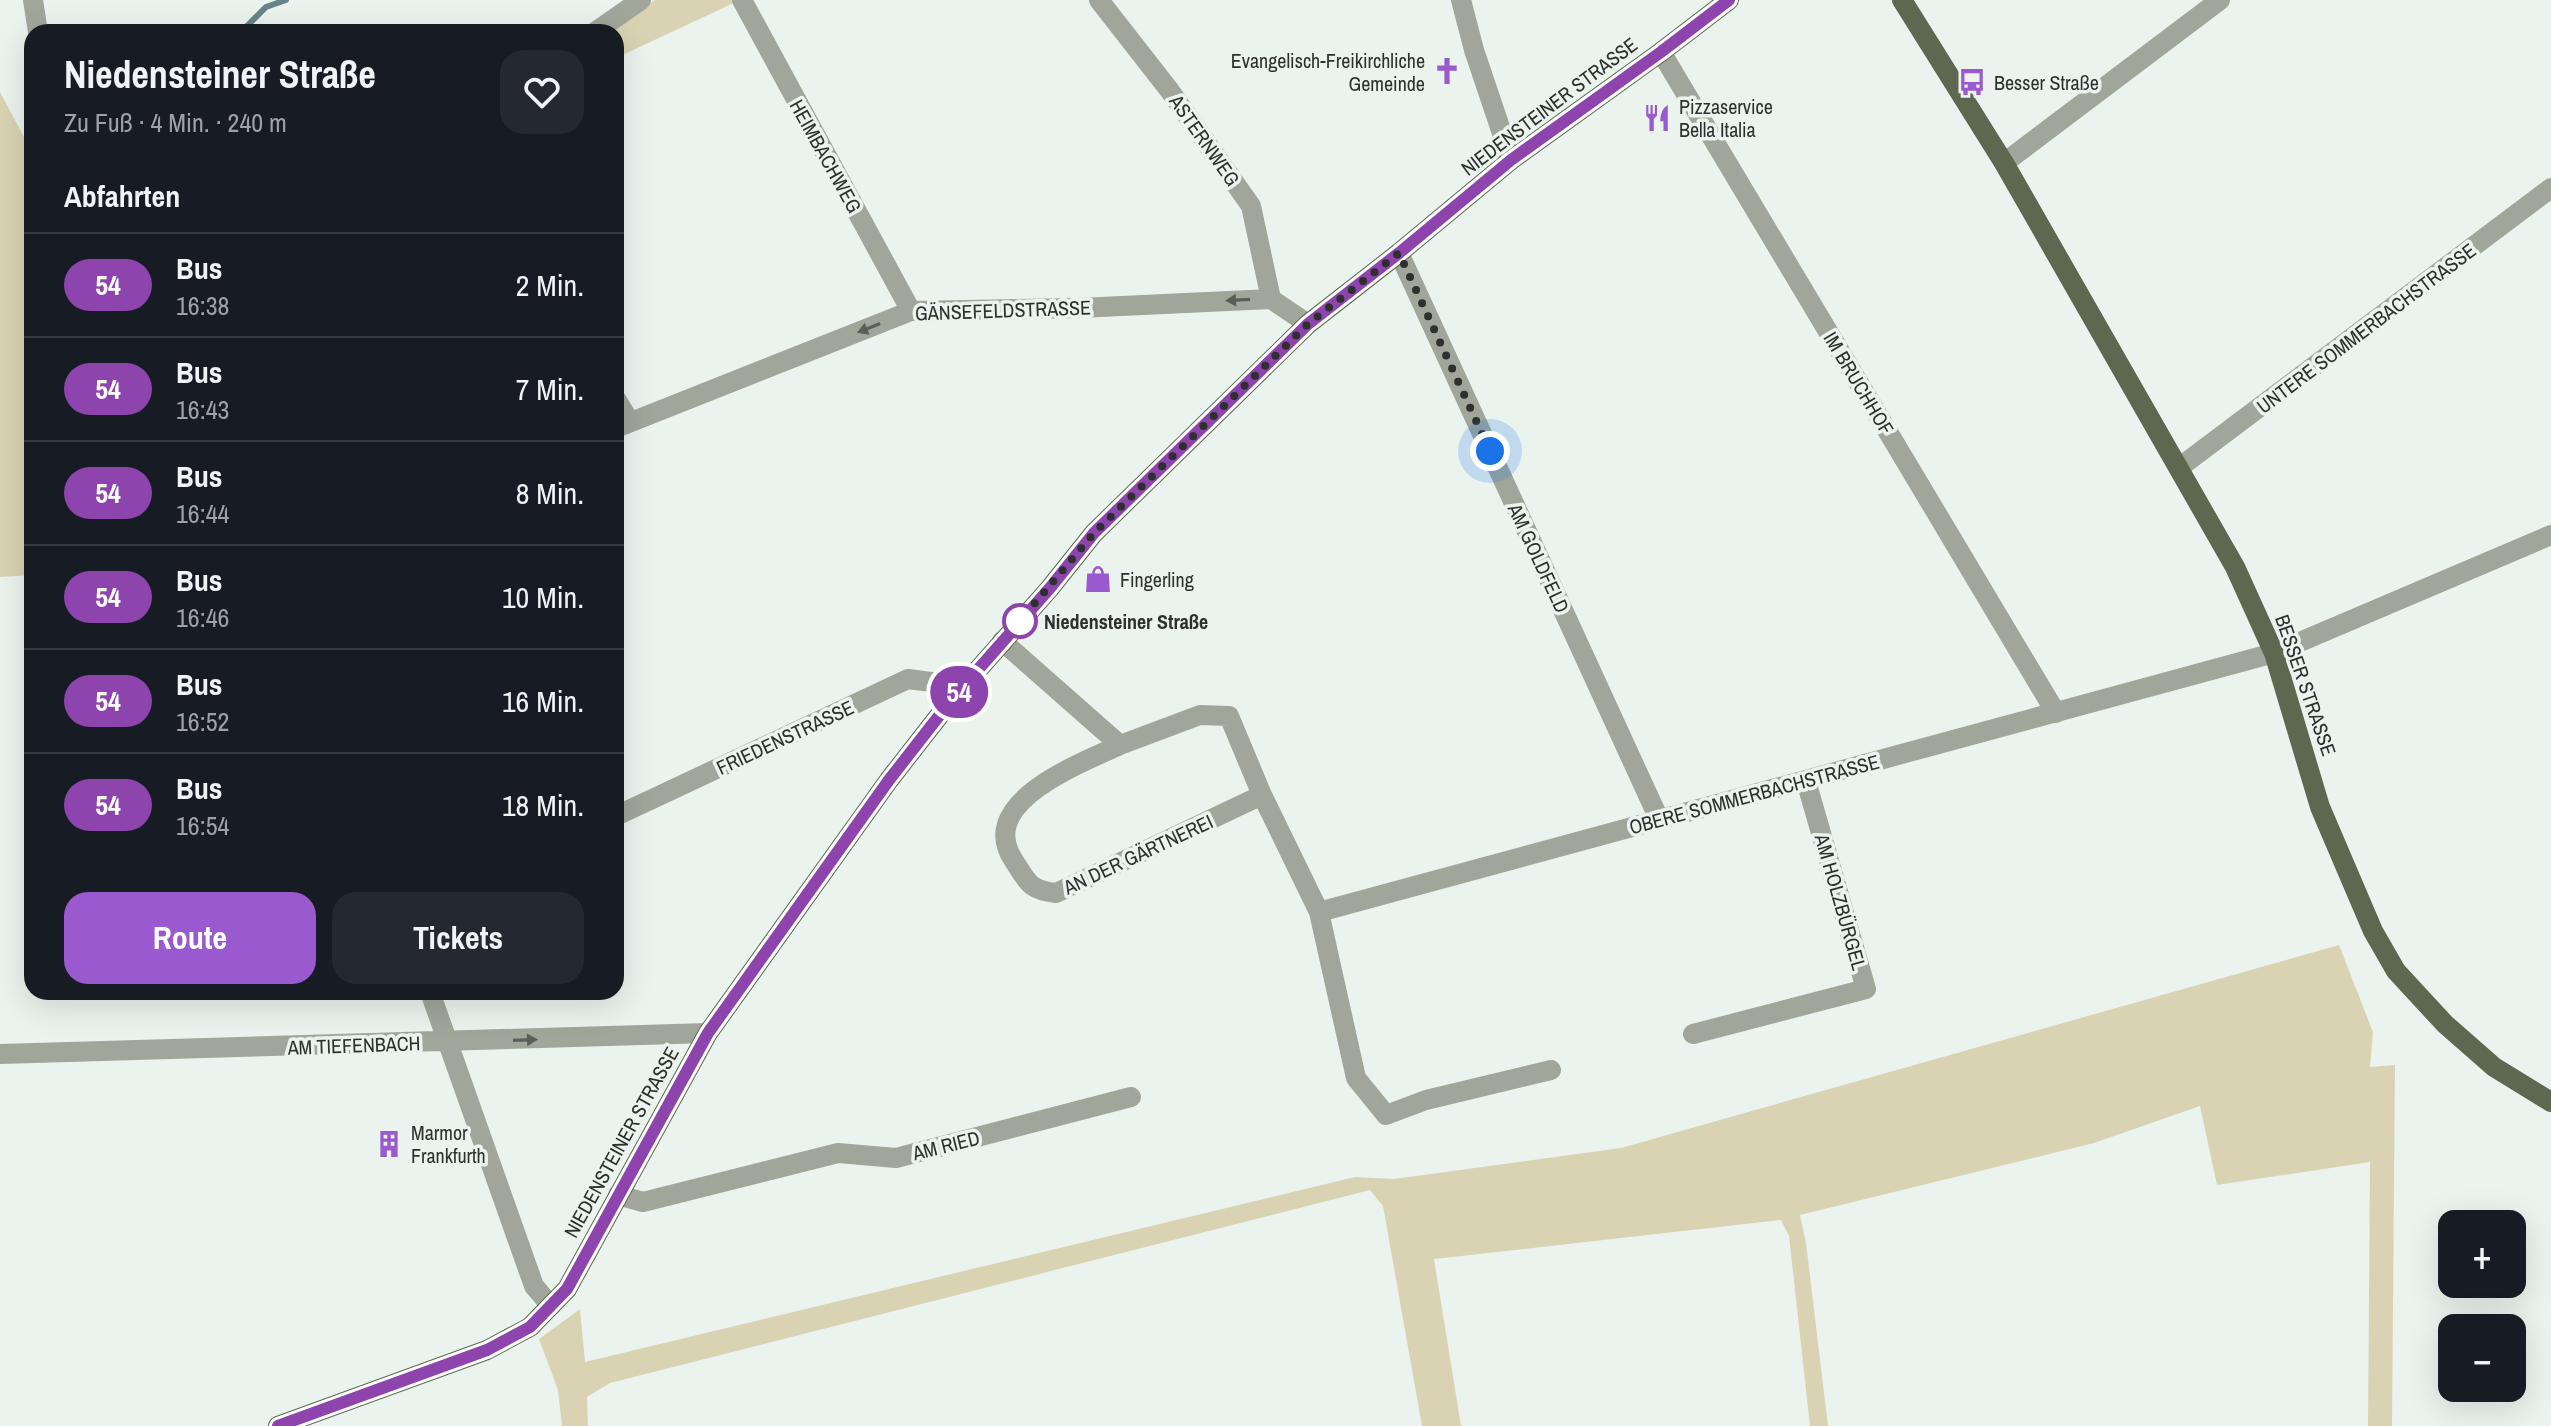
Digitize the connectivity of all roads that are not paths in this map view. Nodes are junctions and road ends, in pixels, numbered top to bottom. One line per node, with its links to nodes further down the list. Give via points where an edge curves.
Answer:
1 (33, 0): 9 (street)
2 (641, 0): 10 (street)
3 (742, 0): 17 (street, HEIMBACHWEG)
4 (1099, 0): 16 (street, ASTERNWEG, via 1251,206)
5 (1461, 0): 12 (street)
6 (1729, 0): 11 (main road, NIEDENSTEINER STRASSE)
7 (1902, 0): 13 (main road, BESSER STRASSE)
8 (2220, 0): 13 (street)
9 (37, 24)
10 (606, 24)
11 (1661, 52): 12 (main road, NIEDENSTEINER STRASSE); 25 (street, IM BRUCHHOF)
12 (1511, 160): 15 (main road, NIEDENSTEINER STRASSE)
13 (2004, 163): 20 (main road, BESSER STRASSE)
14 (2551, 188): 20 (street, UNTERE SOMMERBACHSTRASSE)
15 (1399, 253): 18 (main road, NIEDENSTEINER STRASSE); 30 (street, AM GOLDFELD)
16 (1271, 299): 17 (street, GÄNSEFELDSTRASSE, one-way to 17); 18 (street)
17 (911, 311): 19 (street, GÄNSEFELDSTRASSE, one-way to 19)
18 (1308, 324): 22 (main road, NIEDENSTEINER STRASSE, via 1094,533)
19 (624, 425)
20 (2180, 467): 23 (main road, BESSER STRASSE)
21 (2551, 535): 23 (street, OBERE SOMMERBACHSTRASSE)
22 (1002, 641): 24 (main road, NIEDENSTEINER STRASSE); 26 (street)
23 (2274, 653): 25 (street, OBERE SOMMERBACHSTRASSE); 39 (main road, BESSER STRASSE, via 2320,807 2373,931 2396,971 2484,1058)
24 (953, 698): 29 (street, FRIEDENSTRASSE, via 931,682 908,679); 33 (main road, NIEDENSTEINER STRASSE, via 825,866)
25 (2056, 713): 27 (street, OBERE SOMMERBACHSTRASSE)
26 (1120, 745): 28 (street, AN DER GÄRTNEREI, via 1200,715 1229,716); 28 (street, AN DER GÄRTNEREI, via 1032,790 1010,815 1005,837 1010,856 1037,891 1056,893)
27 (1806, 781): 30 (street, OBERE SOMMERBACHSTRASSE); 34 (street, AM HOLZBÜRGEL, via 1866,989)
28 (1262, 795): 31 (street, AN DER GÄRTNEREI)
29 (624, 812)
30 (1659, 819): 31 (street, OBERE SOMMERBACHSTRASSE)
31 (1319, 912): 37 (street, via 1356,1078 1386,1115)
32 (433, 1000): 35 (street)
33 (708, 1033): 35 (street, AM TIEFENBACH, one-way to 33); 40 (main road, NIEDENSTEINER STRASSE)
34 (1693, 1034)
35 (447, 1043): 36 (street, AM TIEFENBACH); 41 (street, via 534,1286)
36 (0, 1054)
37 (1551, 1070)
38 (1131, 1097): 40 (street, AM RIED, via 896,1158 838,1153 643,1202)
39 (2551, 1102)
40 (618, 1195): 41 (main road, NIEDENSTEINER STRASSE, via 567,1289)
41 (551, 1306): 42 (main road, NIEDENSTEINER STRASSE, via 530,1327 487,1350)
42 (278, 1426)

